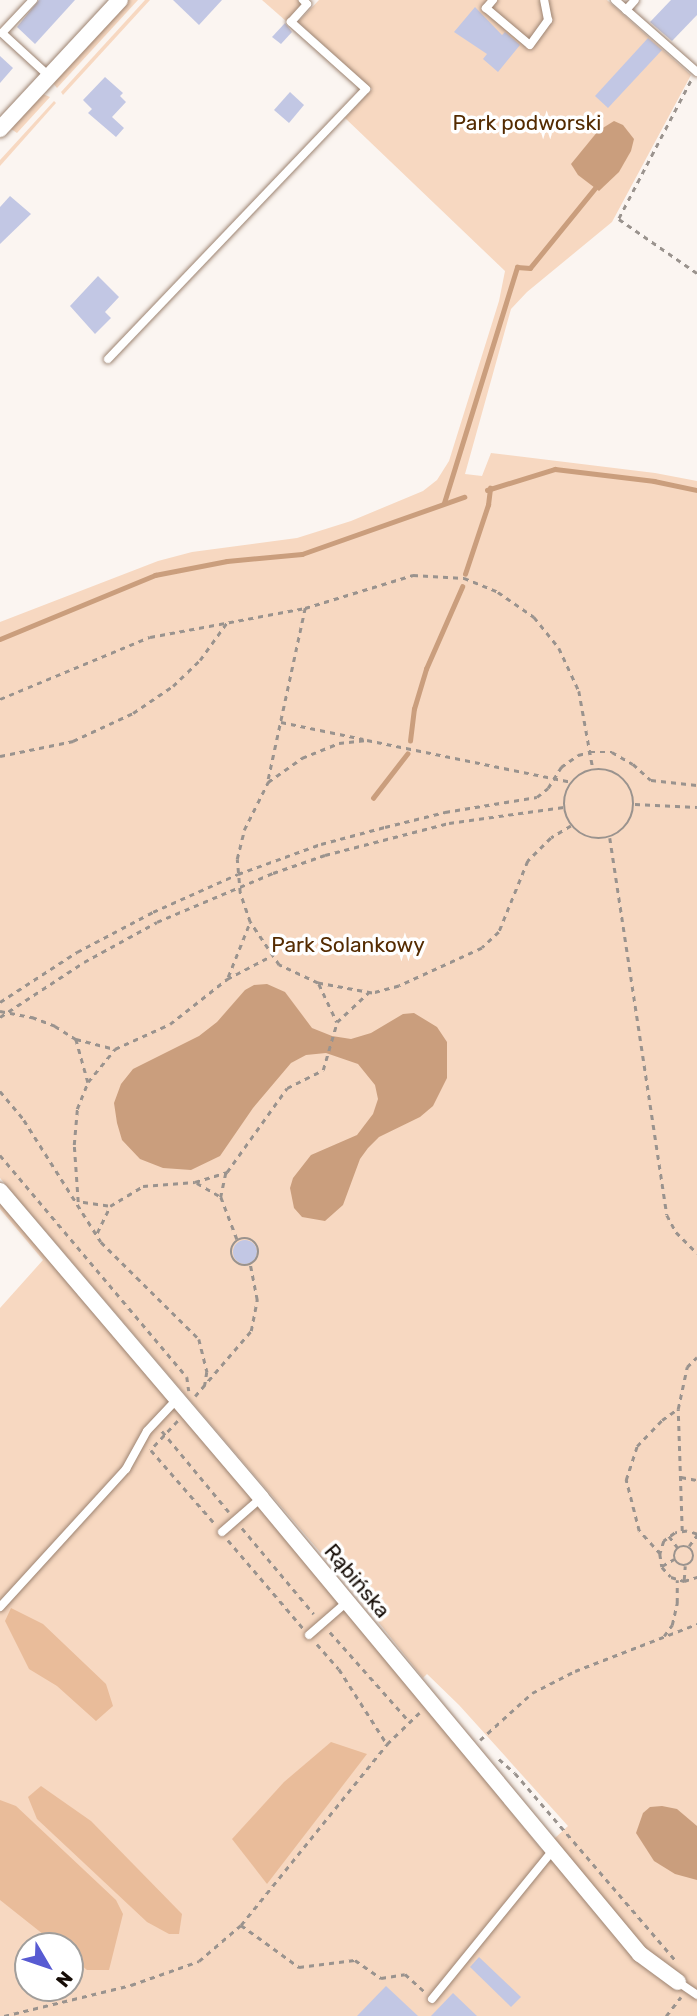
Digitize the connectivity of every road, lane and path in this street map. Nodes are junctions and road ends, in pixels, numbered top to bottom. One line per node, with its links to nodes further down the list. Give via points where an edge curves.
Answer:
1 (33, 0): 9 (lane)
2 (303, 0): 14 (lane, via 307,4 291,22 366,89)
3 (493, 0): 4 (lane, via 486,8 530,45 548,20)
4 (544, 0)
5 (615, 0): 8 (lane)
6 (635, 0): 8 (lane)
7 (112, 5): 11 (street)
8 (626, 10): 10 (lane)
9 (1, 34): 11 (lane)
10 (695, 75): 13 (path, via 619,219)
11 (49, 76): 12 (street)
12 (0, 129)
13 (697, 273)
14 (108, 359)
15 (305, 608): 16 (path); 18 (path); 20 (path, via 413,575 464,578 498,592 534,617 559,648 579,691)
16 (228, 621): 17 (path, via 150,637); 21 (path, via 200,660 173,686 133,713 73,741)
17 (0, 699)
18 (281, 722): 19 (path); 24 (path)
19 (367, 740): 23 (path); 24 (path, via 339,743 302,758)
20 (590, 752): 22 (path); 23 (path, via 570,760); 26 (path, via 612,752 651,780)
21 (0, 756)
22 (593, 769): 25 (path); 27 (path, via 609,769 622,776 632,789)
23 (554, 777): 25 (path); 32 (path, via 537,797 385,827)
24 (268, 782): 32 (path, via 244,830)
25 (571, 782): 28 (path)
26 (697, 785)
27 (635, 804): 29 (path); 31 (path, via 623,831)
28 (564, 807): 30 (path); 33 (path, via 389,838)
29 (697, 807)
30 (571, 826): 31 (path, via 595,840); 38 (path, via 528,861 499,932 482,948 399,986)
31 (610, 838): 56 (path, via 667,1215 676,1233)
32 (238, 874): 33 (path); 39 (path, via 88,946)
33 (241, 885): 34 (path); 41 (path, via 157,922 83,962)
34 (250, 922): 35 (path); 36 (path)
35 (271, 956): 36 (path); 37 (path, via 279,965)
36 (227, 979): 45 (path, via 170,1024)
37 (318, 983): 38 (path); 43 (path)
38 (369, 992): 43 (path)
39 (0, 1002)
40 (0, 1011): 41 (path)
41 (5, 1013): 42 (path); 44 (path, via 32,1017)
42 (0, 1017)
43 (337, 1022): 48 (path, via 323,1070 280,1095)
44 (76, 1039): 45 (path); 46 (path)
45 (115, 1049): 46 (path)
46 (88, 1082): 52 (path, via 77,1109 74,1144)
47 (0, 1091): 52 (path)
48 (227, 1172): 49 (path); 51 (path)
49 (195, 1182): 51 (path); 53 (path, via 143,1186)
50 (0, 1191): 60 (street, Rąbińska)
51 (221, 1197): 55 (path)
52 (78, 1202): 53 (path); 54 (path)
53 (110, 1206): 54 (path)
54 (97, 1233): 59 (path, via 125,1268 199,1339 207,1372)
55 (237, 1239): 57 (path, via 231,1257 239,1265); 57 (path, via 251,1239 258,1247 258,1258)
56 (697, 1253)
57 (250, 1265): 59 (path, via 257,1300 251,1331)
58 (697, 1357): 61 (path, via 687,1367)
59 (205, 1385): 60 (path)
60 (182, 1404): 64 (street, Rąbińska); 66 (path, via 151,1450); 80 (lane, via 147,1431 126,1469)
61 (678, 1409): 62 (path); 71 (path, via 637,1446 626,1480 639,1531)
62 (681, 1477): 63 (path); 65 (path)
63 (697, 1480)
64 (261, 1498): 66 (lane); 79 (street, Rąbińska)
65 (682, 1531): 67 (path); 68 (path)
66 (222, 1532): 82 (path)
67 (697, 1535): 69 (path)
68 (669, 1536): 70 (path); 71 (path)
69 (689, 1546): 70 (path); 73 (path)
70 (678, 1548): 72 (path)
71 (660, 1554): 75 (path)
72 (674, 1559): 74 (path); 75 (path)
73 (696, 1559): 74 (path)
74 (685, 1566): 78 (path)
75 (662, 1567): 77 (path)
76 (697, 1577): 78 (path)
77 (677, 1580): 78 (path); 83 (path, via 672,1625)
78 (684, 1581)
79 (347, 1602): 82 (lane); 84 (street, Rąbińska)
80 (0, 1607)
81 (697, 1624): 83 (path)
82 (309, 1635): 87 (path, via 339,1669)
83 (664, 1637): 86 (path, via 575,1671 533,1693)
84 (431, 1703): 87 (path); 90 (street, Rąbińska)
85 (473, 1736): 86 (path)
86 (478, 1741): 88 (path)
87 (387, 1744): 91 (path)
88 (487, 1749)
89 (497, 1757): 92 (path, via 673,1956 687,1977)
90 (553, 1850): 92 (street, Rąbińska, via 640,1954); 94 (lane)
91 (241, 1925): 94 (path, via 299,1967 355,1960 382,1978 405,1975); 95 (path, via 199,1961 174,1972)
92 (683, 1985): 93 (lane); 96 (path)
93 (697, 1995)
94 (432, 1999)
95 (4, 2016)
96 (666, 2016)

